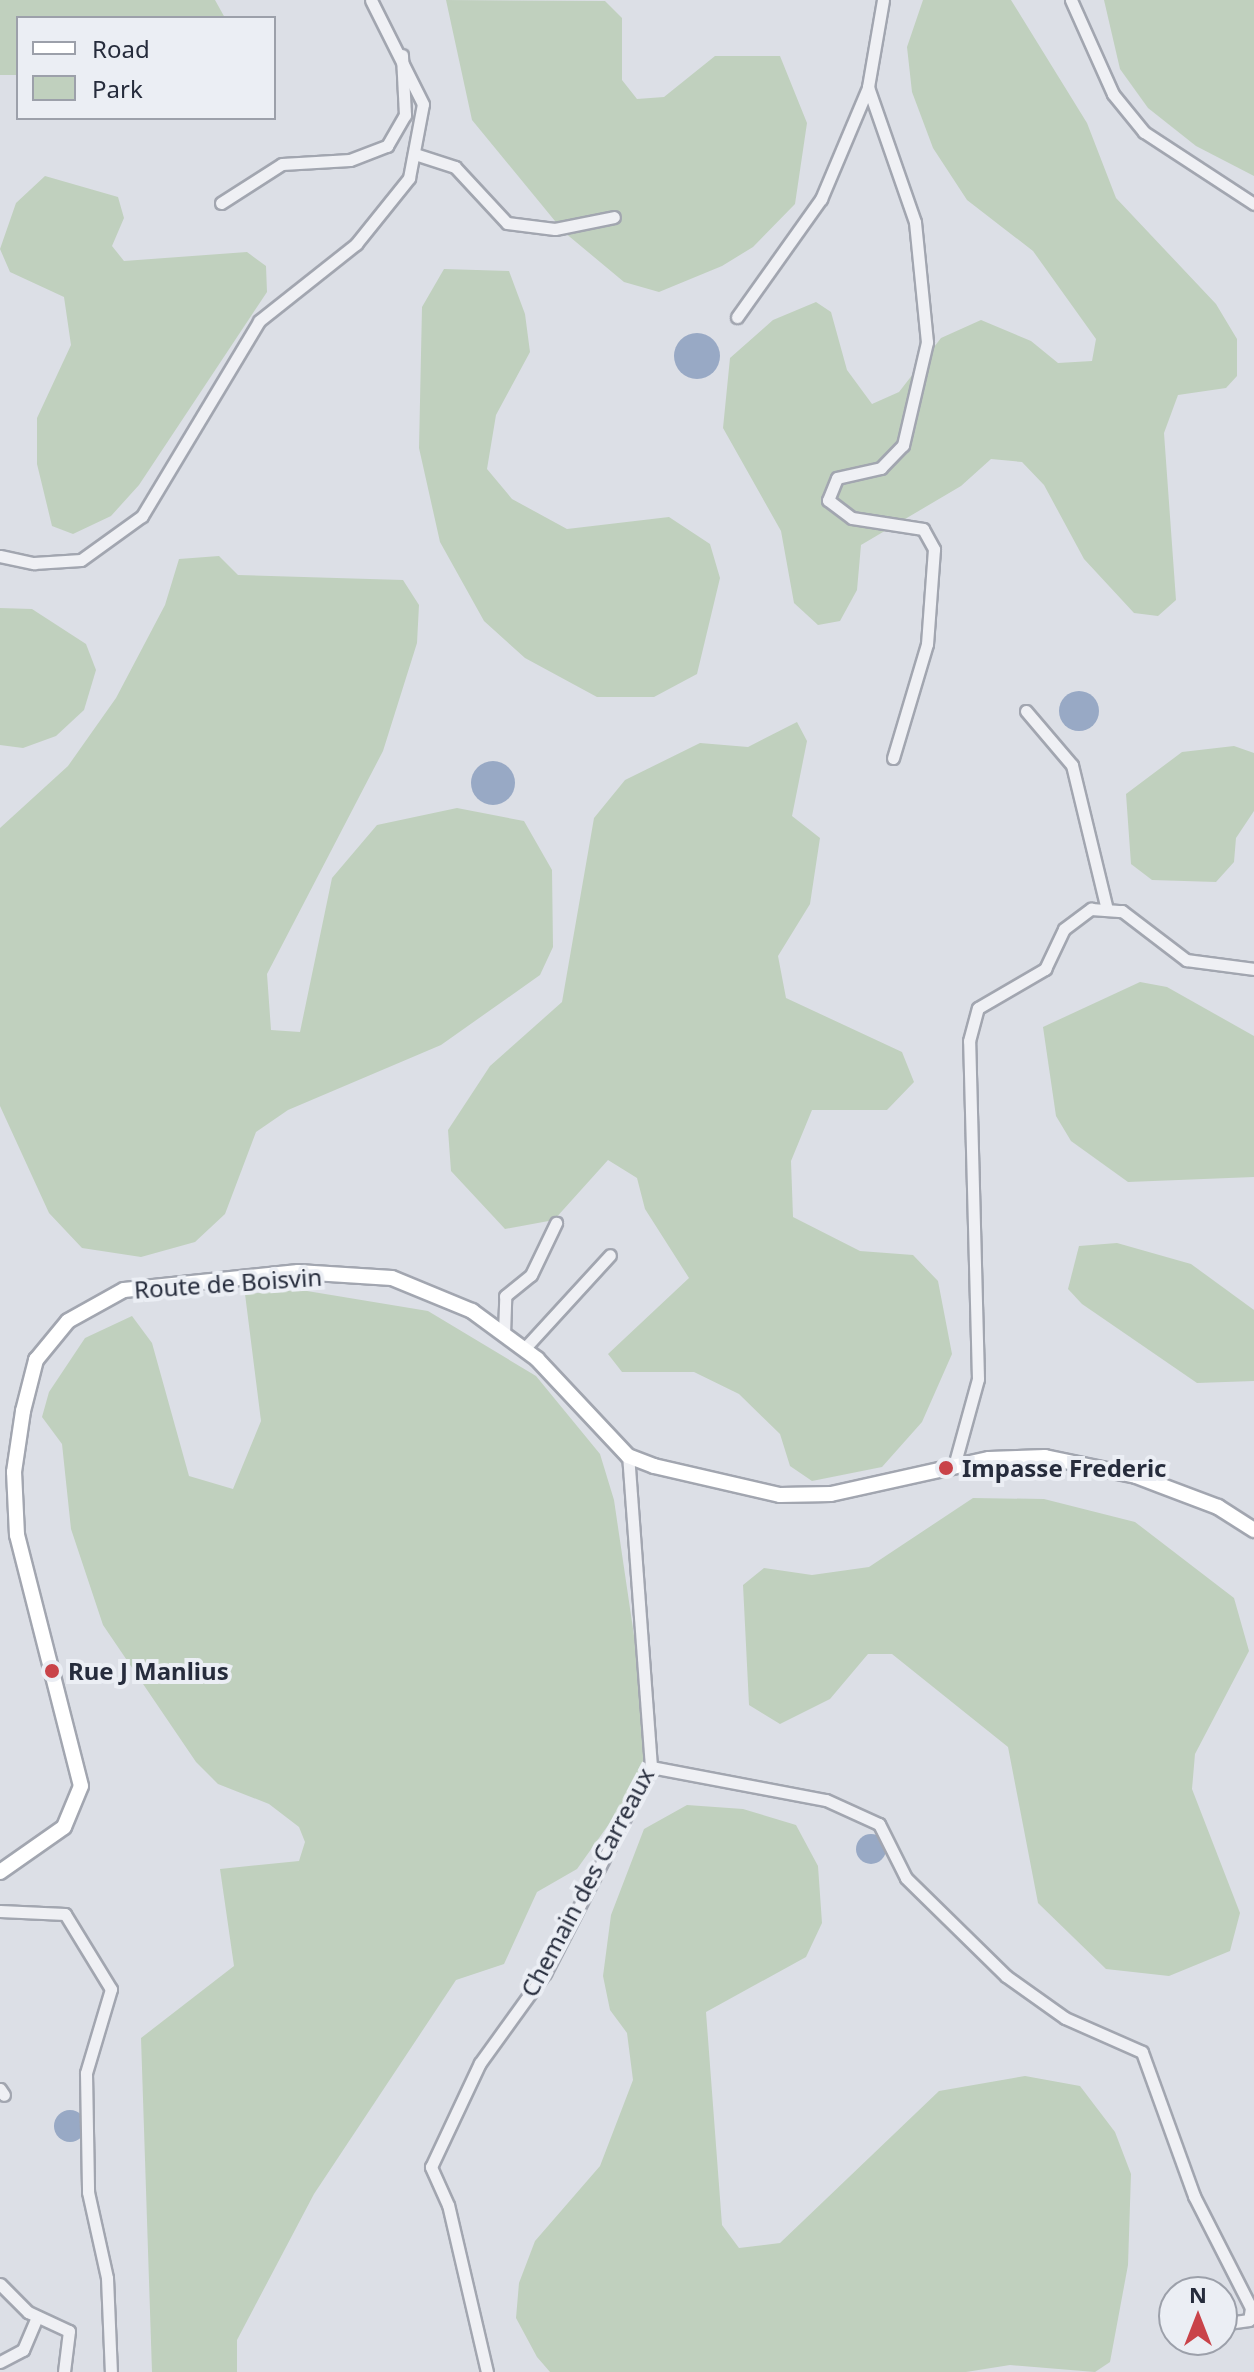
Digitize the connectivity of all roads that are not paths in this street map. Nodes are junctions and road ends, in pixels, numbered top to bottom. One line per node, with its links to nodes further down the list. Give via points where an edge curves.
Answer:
1 (371, 0): 4 (street)
2 (883, 0): 5 (street)
3 (1071, 0): 8 (street, via 1113,94 1144,132)
4 (402, 55): 6 (street, via 423,104); 7 (street, via 405,115 395,140 350,160 282,164)
5 (868, 87): 10 (street, via 821,199); 13 (street, via 915,222 927,342 903,445 881,468 837,478 828,500 852,518 923,529 934,549 927,644)
6 (418, 155): 9 (street, via 455,167 507,223 555,229); 11 (street, via 395,199 356,244 251,331 142,516 81,560 34,563)
7 (221, 203)
8 (1254, 204)
9 (614, 217)
10 (737, 317)
11 (0, 556)
12 (1026, 711): 14 (street, via 1072,765)
13 (893, 758)
14 (1107, 910): 15 (street, via 1122,911 1186,960); 21 (street, via 1091,909 1064,929 1045,969 978,1008 969,1041 978,1379)
15 (1254, 969)
16 (556, 1223): 18 (street, via 531,1275 505,1296)
17 (610, 1255): 19 (street)
18 (504, 1334): 19 (main road, Route de Boisvin); 24 (main road, Route de Boisvin, via 472,1311 392,1278 298,1272 124,1290 68,1321 36,1360 14,1472 17,1535 81,1786 64,1827)
19 (524, 1349): 20 (main road, Route de Boisvin)
20 (628, 1456): 21 (main road, via 780,1495 888,1485); 23 (street, Chemain des Carreaux, via 629,1522 650,1673)
21 (954, 1466): 22 (main road, via 1045,1457 1136,1476 1218,1507)
22 (1254, 1530)
23 (651, 1767): 26 (street, via 826,1800 879,1824 906,1878 1006,1976 1065,2018 1142,2052 1194,2196); 34 (street, Chemain des Carreaux, via 545,1973 480,2063 437,2143 431,2167 448,2205)
24 (0, 1872)
25 (0, 1911): 33 (street, via 65,1914 111,1989 86,2073 88,2192 107,2278)
26 (1235, 2276)
27 (1238, 2282): 30 (street, via 1251,2308 1249,2320)
28 (0, 2284): 29 (street)
29 (37, 2317): 31 (street, via 23,2350); 32 (street, via 69,2331)
30 (1238, 2322)
31 (0, 2362)
32 (64, 2372)
33 (111, 2372)
34 (487, 2372)

